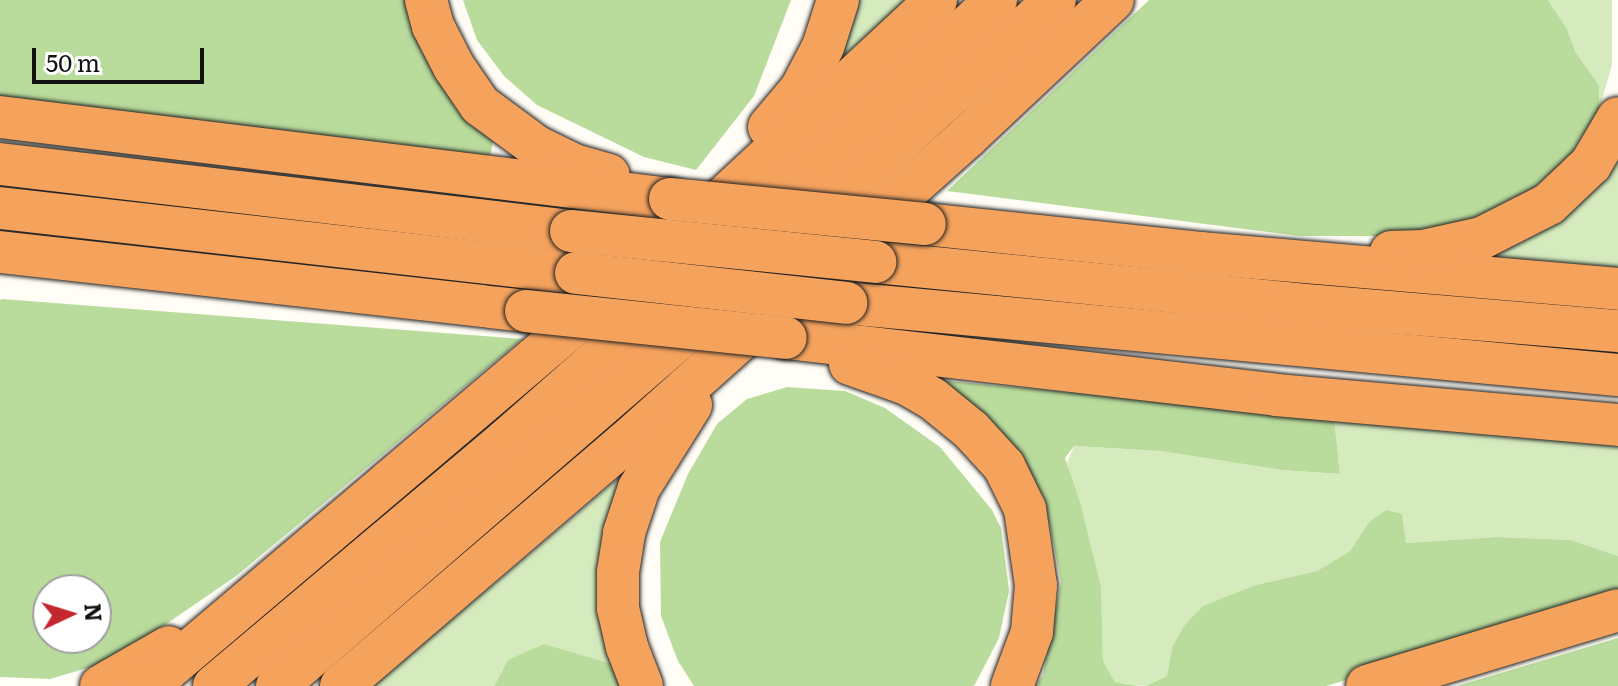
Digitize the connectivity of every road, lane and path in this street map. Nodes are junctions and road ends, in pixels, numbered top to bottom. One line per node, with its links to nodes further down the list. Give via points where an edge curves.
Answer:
1 (426, 0): 10 (highway, via 454,67 480,105 508,128 574,165)
2 (838, 0): 11 (highway, via 823,47 801,89 743,159)
3 (936, 0): 11 (highway)
4 (996, 0): 27 (highway, via 820,164 506,440)
5 (1055, 0): 28 (highway, via 529,471)
6 (1113, 0): 20 (highway)
7 (0, 117): 10 (highway)
8 (1618, 118): 14 (highway, via 1591,164 1549,204 1482,238 1423,251 1248,243)
9 (0, 164): 18 (highway, bridge, via 571,231)
10 (670, 199): 14 (highway, bridge)
11 (720, 201): 23 (highway)
12 (0, 208): 21 (highway, bridge, via 846,303)
13 (0, 252): 15 (highway)
14 (1200, 253): 17 (highway)
15 (231, 280): 16 (highway, via 195,287 43,275); 19 (highway, bridge)
16 (0, 281)
17 (1618, 289)
18 (1618, 331)
19 (786, 338): 22 (highway, via 1276,395); 31 (highway, via 804,350 875,371 933,399 1004,466 1025,509 1036,585 1032,632)
20 (728, 351): 29 (highway); 30 (highway, via 721,375 678,423 639,488 624,533 618,609)
21 (1618, 375)
22 (1618, 425)
23 (298, 562): 25 (highway, via 271,567 165,650); 26 (highway)
24 (1618, 610): 32 (highway)
25 (101, 686)
26 (148, 686)
27 (214, 686)
28 (277, 686)
29 (341, 686)
30 (642, 686)
31 (1012, 686)
32 (1367, 686)

